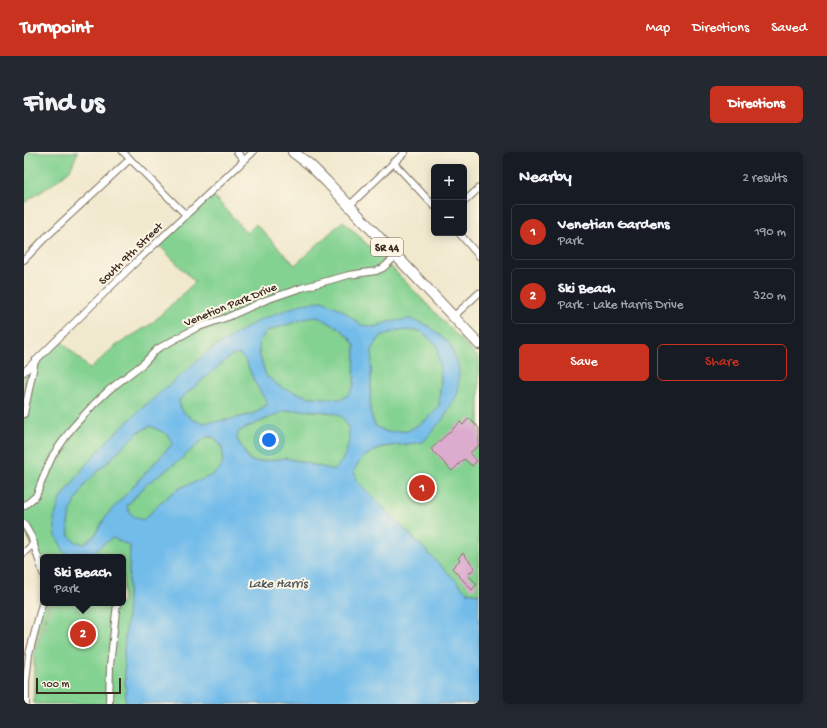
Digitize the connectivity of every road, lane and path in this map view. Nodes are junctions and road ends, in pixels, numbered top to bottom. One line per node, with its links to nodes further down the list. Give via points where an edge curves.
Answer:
1 (123, 152): 6 (street)
2 (237, 152): 7 (street)
3 (253, 152): 7 (street, South 9th Street)
4 (293, 152): 12 (main road, SR 44, via 318,173)
5 (405, 152): 8 (street)
6 (130, 159): 13 (street); 17 (street)
7 (244, 160): 13 (street, South 9th Street)
8 (393, 162): 11 (street); 12 (street)
9 (479, 188): 10 (street)
10 (466, 200)
11 (431, 203)
12 (349, 206): 15 (main road, SR 44)
13 (186, 216): 21 (street, South 9th Street)
14 (462, 236): 16 (street)
15 (396, 256): 19 (main road, SR 44); 24 (street, Venetion Park Drive, via 376,271 342,276 266,300 196,328 157,349 100,399 72,428 53,455 36,496)
16 (479, 256)
17 (24, 260)
18 (479, 293): 19 (street)
19 (453, 317): 20 (main road, SR 44)
20 (479, 344)
21 (36, 361): 22 (street, South 9th Street); 23 (street)
22 (24, 372)
23 (24, 414)
24 (24, 506)
25 (24, 524): 26 (street)
26 (34, 543): 27 (street); 28 (street)
27 (24, 552)
28 (40, 563)
29 (41, 606): 31 (street, via 28,654)
30 (117, 606): 32 (street)
31 (26, 704)
32 (109, 704)

